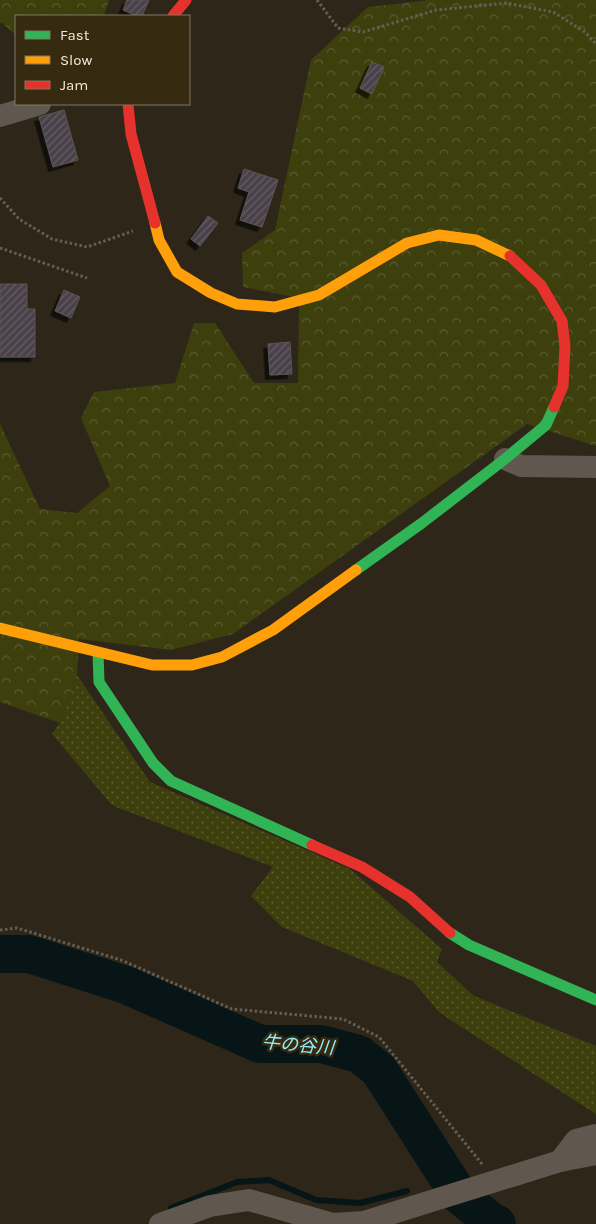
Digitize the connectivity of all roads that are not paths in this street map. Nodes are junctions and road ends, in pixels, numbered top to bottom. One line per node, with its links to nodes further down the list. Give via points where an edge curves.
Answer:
1 (186, 0): 2 (street)
2 (173, 15)
3 (37, 105): 5 (street)
4 (128, 105): 6 (street, via 131,134 159,240 177,272 211,293 237,304 275,307 318,295 407,243 439,236 476,240 513,258 541,285 562,321 565,346 563,386 546,425)
5 (0, 116)
6 (505, 459): 7 (street, via 521,466); 9 (street, via 273,630 222,657 192,665 152,665)
7 (596, 467)
8 (0, 628): 9 (street)
9 (98, 653): 10 (street, via 99,682 153,763 171,781 362,867 410,897 446,931 469,945)
10 (596, 1000)
11 (596, 1135): 13 (street, via 576,1140)
12 (596, 1154): 13 (street)
13 (560, 1161): 14 (street)
14 (365, 1223): 15 (street, via 334,1224 249,1200 210,1206)
15 (160, 1224)

